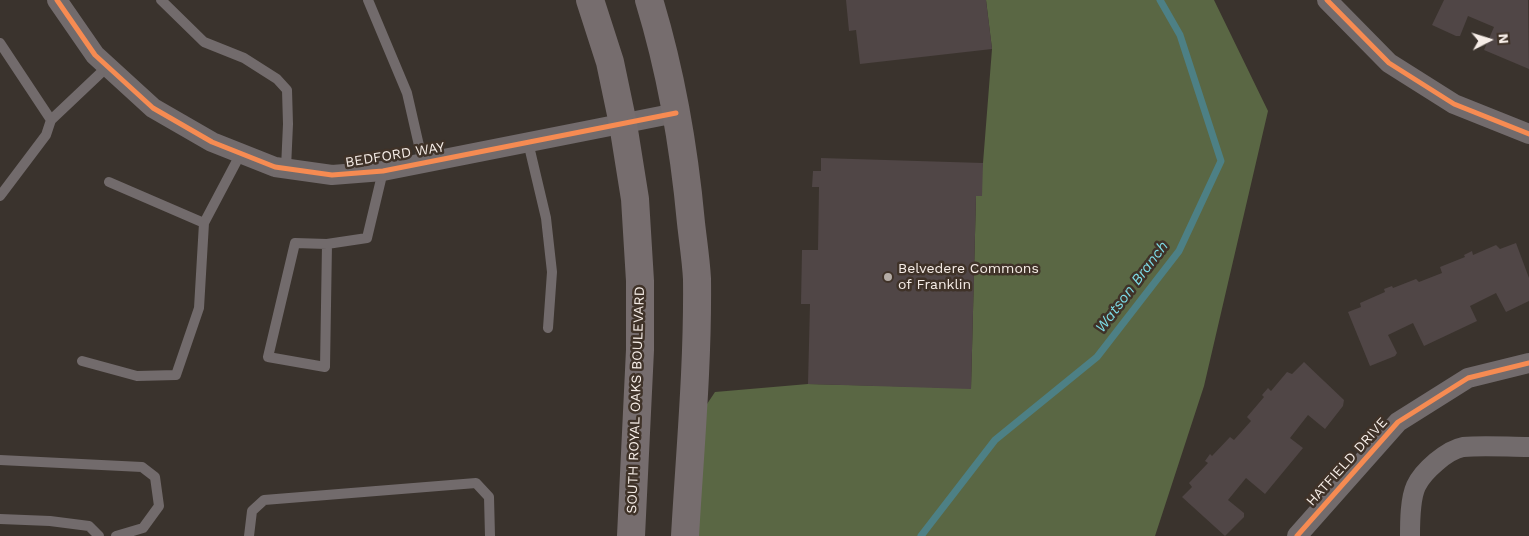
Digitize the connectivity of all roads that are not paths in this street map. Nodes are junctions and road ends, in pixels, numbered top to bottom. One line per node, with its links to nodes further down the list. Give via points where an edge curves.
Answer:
1 (57, 0): 8 (street, BEDFORD WAY)
2 (161, 0): 16 (lane, via 204,42 244,58 278,79 286,90)
3 (368, 0): 15 (lane, via 407,93)
4 (590, 0): 11 (main road, SOUTH ROYAL OAKS BOULEVARD, via 610,62)
5 (649, 0): 9 (main road, via 663,45)
6 (1327, 0): 12 (street, via 1390,63 1454,104)
7 (0, 43): 10 (lane)
8 (107, 67): 10 (lane); 14 (street, BEDFORD WAY, via 153,108 212,142)
9 (676, 113): 11 (street, BEDFORD WAY); 33 (main road, via 688,186 697,276 697,349)
10 (51, 120): 19 (lane, via 46,135)
11 (623, 124): 13 (street, BEDFORD WAY); 32 (main road, SOUTH ROYAL OAKS BOULEVARD, via 634,199 640,282)
12 (1529, 134)
13 (528, 142): 15 (street, BEDFORD WAY); 22 (lane, via 546,218 552,272)
14 (241, 153): 16 (street, BEDFORD WAY, via 275,167); 20 (lane)
15 (423, 163): 17 (street, BEDFORD WAY)
16 (286, 168): 17 (street, BEDFORD WAY, via 332,175)
17 (384, 171): 21 (lane, via 366,238)
18 (109, 182): 20 (lane)
19 (0, 196)
20 (204, 223): 23 (lane, via 199,308 176,375 137,376)
21 (327, 244): 21 (lane, via 325,367 268,356 295,243)
22 (548, 328)
23 (82, 361)
24 (1529, 363): 34 (street, HATFIELD DRIVE, via 1468,378 1398,422)
25 (1529, 447): 35 (street, via 1462,447 1439,460 1416,486 1410,514)
26 (0, 460): 29 (lane, via 142,467 155,477 160,506 143,528)
27 (0, 519): 28 (lane, via 89,526)
28 (99, 536)
29 (116, 536)
30 (249, 536): 31 (lane, via 252,511 264,500 476,483 489,497)
31 (490, 536)
32 (631, 536)
33 (685, 536)
34 (1297, 536)
35 (1410, 536)

